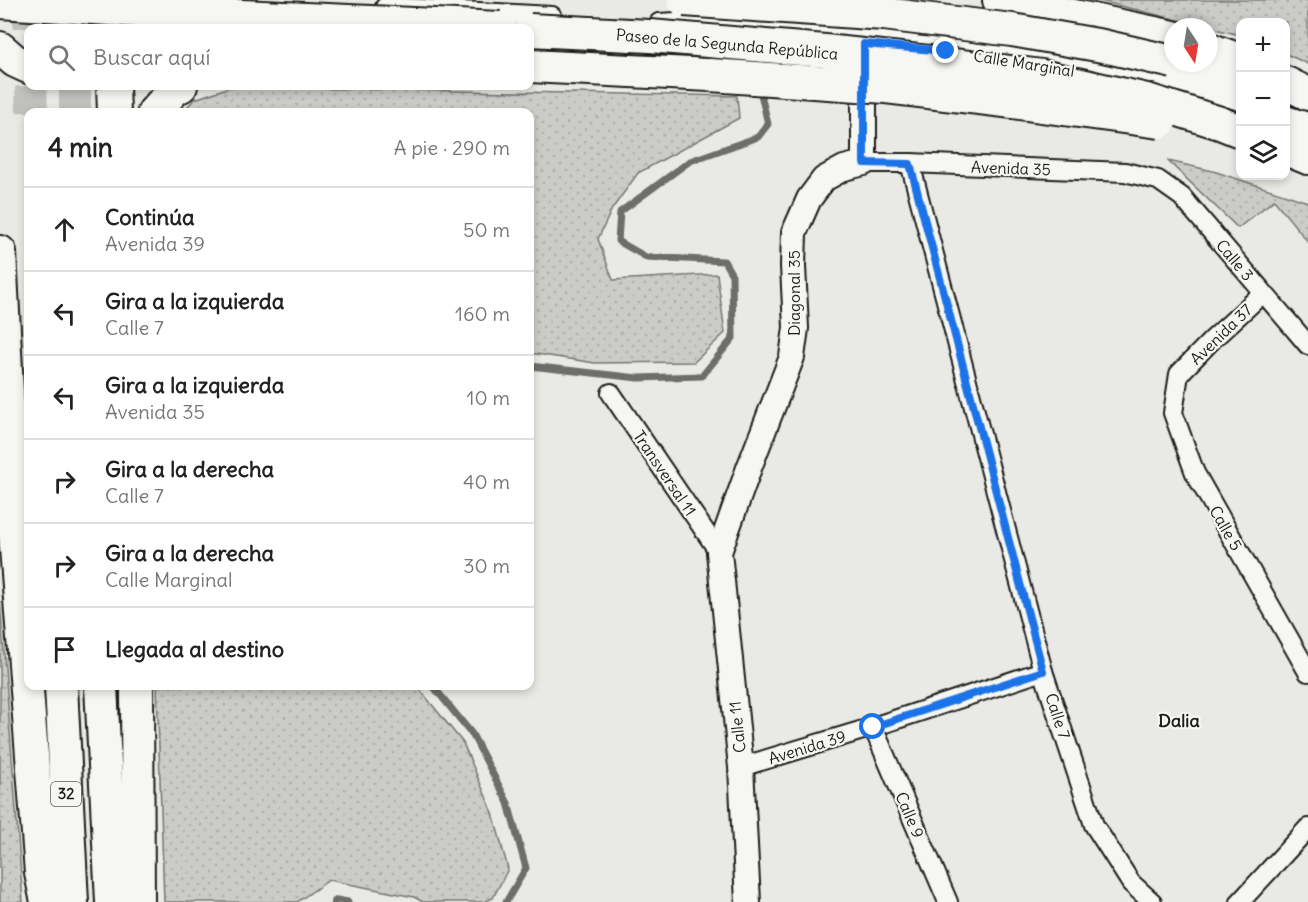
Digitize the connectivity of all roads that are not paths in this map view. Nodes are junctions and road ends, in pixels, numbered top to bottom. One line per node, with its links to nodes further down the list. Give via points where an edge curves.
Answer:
1 (684, 0): 14 (highway, bridge, via 884,14 1012,30)
2 (856, 0): 10 (street)
3 (999, 0): 9 (highway)
4 (0, 2): 7 (highway, bridge)
5 (156, 7): 6 (highway); 10 (street, Calle Marginal, via 444,9)
6 (256, 24)
7 (416, 24)
8 (534, 30): 31 (highway, Paseo de la Segunda República, bridge, via 825,51 1042,76 1147,100)
9 (1164, 35)
10 (862, 37): 24 (street, Calle Marginal, via 958,39 1060,56 1133,71); 28 (street, Calle Marginal, via 1139,84); 35 (street)
11 (0, 48): 15 (highway)
12 (1218, 51): 13 (highway)
13 (1236, 58)
14 (1164, 60)
15 (24, 65)
16 (534, 66): 33 (highway, bridge, via 886,87 1163,122)
17 (1209, 72): 18 (highway)
18 (1236, 80)
19 (1290, 85): 22 (highway)
20 (113, 90): 26 (highway)
21 (174, 90): 27 (highway)
22 (1308, 94)
23 (1290, 96): 25 (highway)
24 (1236, 100)
25 (1308, 102)
26 (114, 108)
27 (158, 108)
28 (1236, 114)
29 (1290, 116): 30 (street)
30 (1308, 122)
31 (1236, 129)
32 (1290, 136): 34 (street)
33 (1236, 140)
34 (1299, 151)
35 (864, 163): 36 (street, Avenida 35); 43 (street, Diagonal 35, via 824,179 794,233 796,328 792,357)
36 (910, 164): 37 (street, Avenida 35, via 1125,172); 45 (street, Calle 7)
37 (1158, 180): 39 (street, Calle 3, via 1182,197)
38 (0, 252): 44 (highway)
39 (1263, 293): 40 (street, Calle 3); 41 (street, Avenida 37)
40 (1308, 345)
41 (1179, 374): 46 (street, Calle 5, via 1173,413 1195,473)
42 (611, 393): 43 (street, Transversal 11)
43 (719, 552): 52 (street, Calle 11)
44 (24, 651)
45 (1043, 671): 51 (street, Avenida 39); 60 (street, Calle 7, via 1094,825 1131,883)
46 (1308, 672)
47 (27, 690): 54 (highway, via 41,873)
48 (61, 690): 55 (highway, 32)
49 (101, 690): 56 (highway, 32)
50 (136, 690): 57 (highway)
51 (873, 727): 52 (street, Avenida 39); 59 (street, Calle 9)
52 (741, 767): 58 (street, Calle 11)
53 (1308, 828): 61 (street)
54 (47, 902)
55 (72, 902)
56 (112, 902)
57 (138, 902)
58 (748, 902)
59 (948, 902)
60 (1152, 902)
61 (1240, 902)

